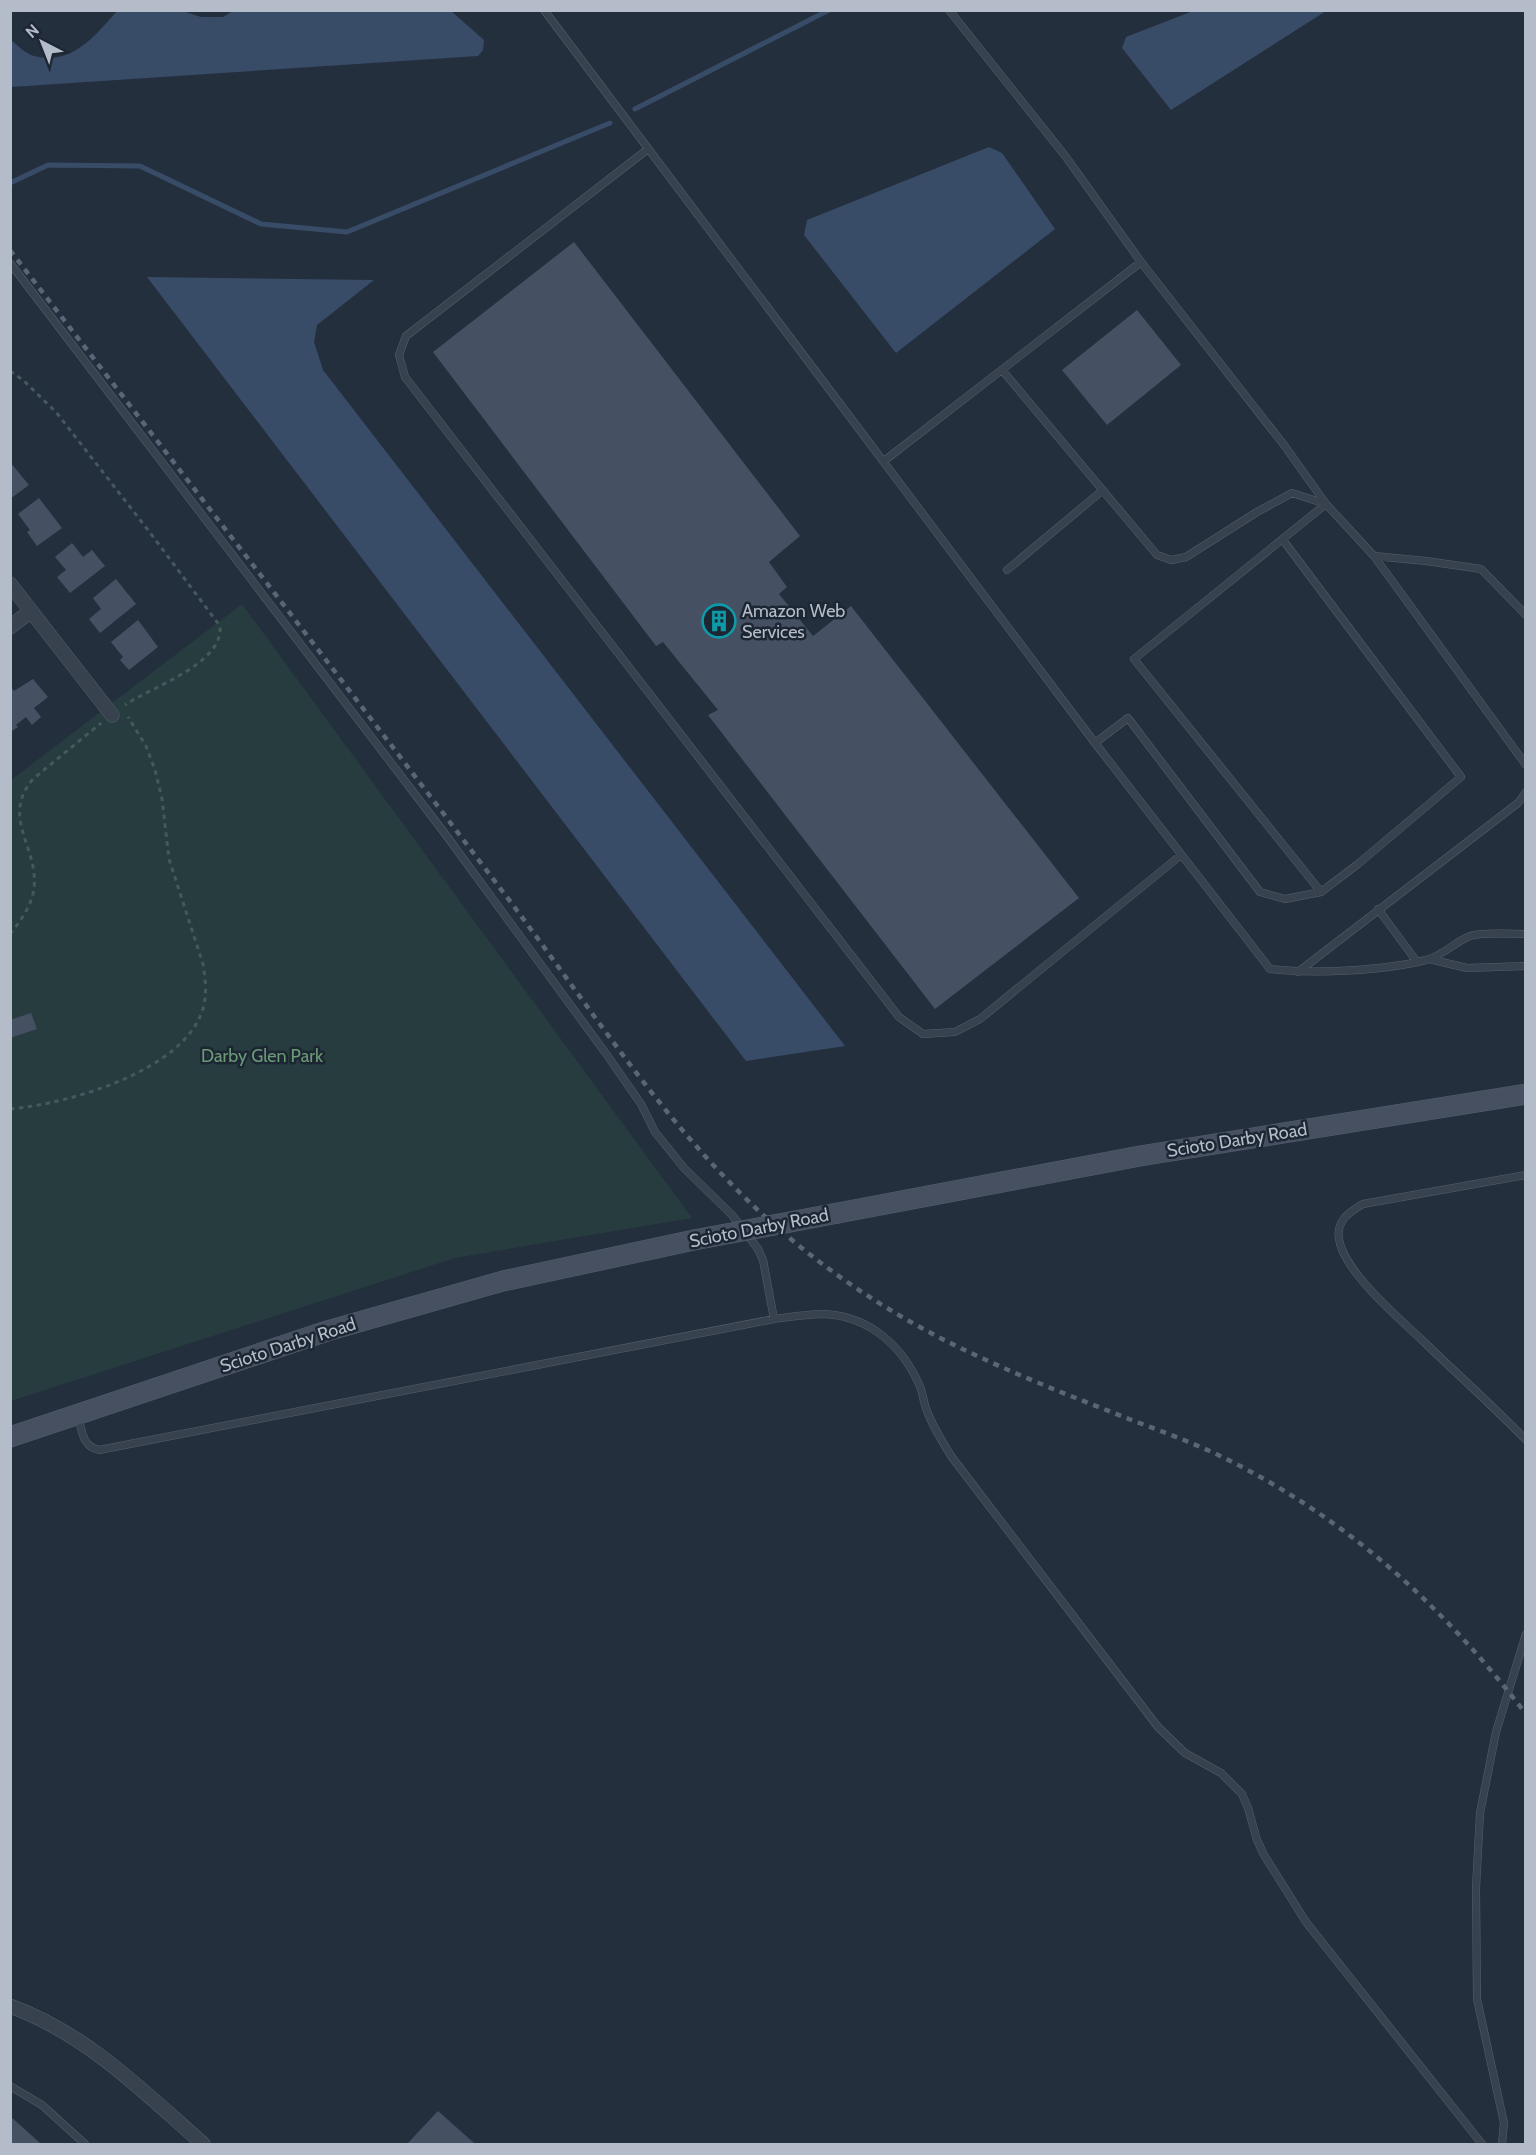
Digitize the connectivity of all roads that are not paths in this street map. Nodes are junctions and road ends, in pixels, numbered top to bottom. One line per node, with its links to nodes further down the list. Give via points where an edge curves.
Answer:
1 (544, 10): 3 (lane)
2 (949, 10): 4 (lane, via 1066,157)
3 (648, 149): 7 (lane); 21 (lane, via 406,336 399,355 405,377 899,1017 923,1034 955,1032 980,1019)
4 (1141, 262): 6 (lane); 9 (lane)
5 (10, 263): 31 (lane, via 443,831 642,1104 655,1132 758,1249)
6 (1002, 370): 7 (lane); 8 (lane)
7 (884, 461): 18 (lane)
8 (1103, 490): 9 (lane, via 1157,555 1172,560 1186,557 1292,493); 12 (lane)
9 (1326, 504): 10 (lane); 11 (lane)
10 (1283, 540): 22 (lane, via 1461,777); 22 (lane, via 1134,659)
11 (1374, 556): 15 (lane, via 1481,569); 19 (lane)
12 (1007, 570)
13 (10, 584): 14 (street)
14 (31, 610): 16 (street); 17 (street)
15 (1526, 615)
16 (10, 627)
17 (116, 711)
18 (1095, 743): 21 (lane); 22 (lane, via 1128,718 1260,892 1286,899)
19 (1526, 765)
20 (1526, 792): 23 (lane, via 1518,803)
21 (1181, 855): 28 (lane, via 1270,969)
22 (1321, 892)
23 (1378, 909): 26 (lane); 28 (lane)
24 (1526, 934): 25 (lane, via 1472,936)
25 (1429, 959): 26 (lane); 27 (lane, via 1467,968)
26 (1417, 962): 28 (lane)
27 (1526, 966)
28 (1299, 972)
29 (1526, 1094): 32 (main road, Scioto Darby Road, bridge, via 1140,1156 694,1240 503,1281 360,1322)
30 (1526, 1175): 34 (lane, via 1363,1204 1343,1219 1338,1237 1344,1253 1369,1288)
31 (774, 1319): 32 (lane, via 99,1450 86,1444); 40 (lane, via 823,1314 843,1317 873,1328 891,1341 913,1373 927,1411 951,1456 1158,1727 1185,1753 1221,1773 1242,1794 1264,1855 1306,1922)
32 (78, 1415): 33 (main road, Scioto Darby Road)
33 (10, 1437)
34 (1526, 1440)
35 (1526, 1634): 41 (lane, via 1496,1732 1482,1802 1476,1888 1478,1999 1504,2123)
36 (10, 2006): 39 (street, via 62,2031 110,2062)
37 (10, 2086): 38 (lane, via 42,2105)
38 (85, 2145)
39 (203, 2145)
40 (1482, 2145)
41 (1503, 2145)

